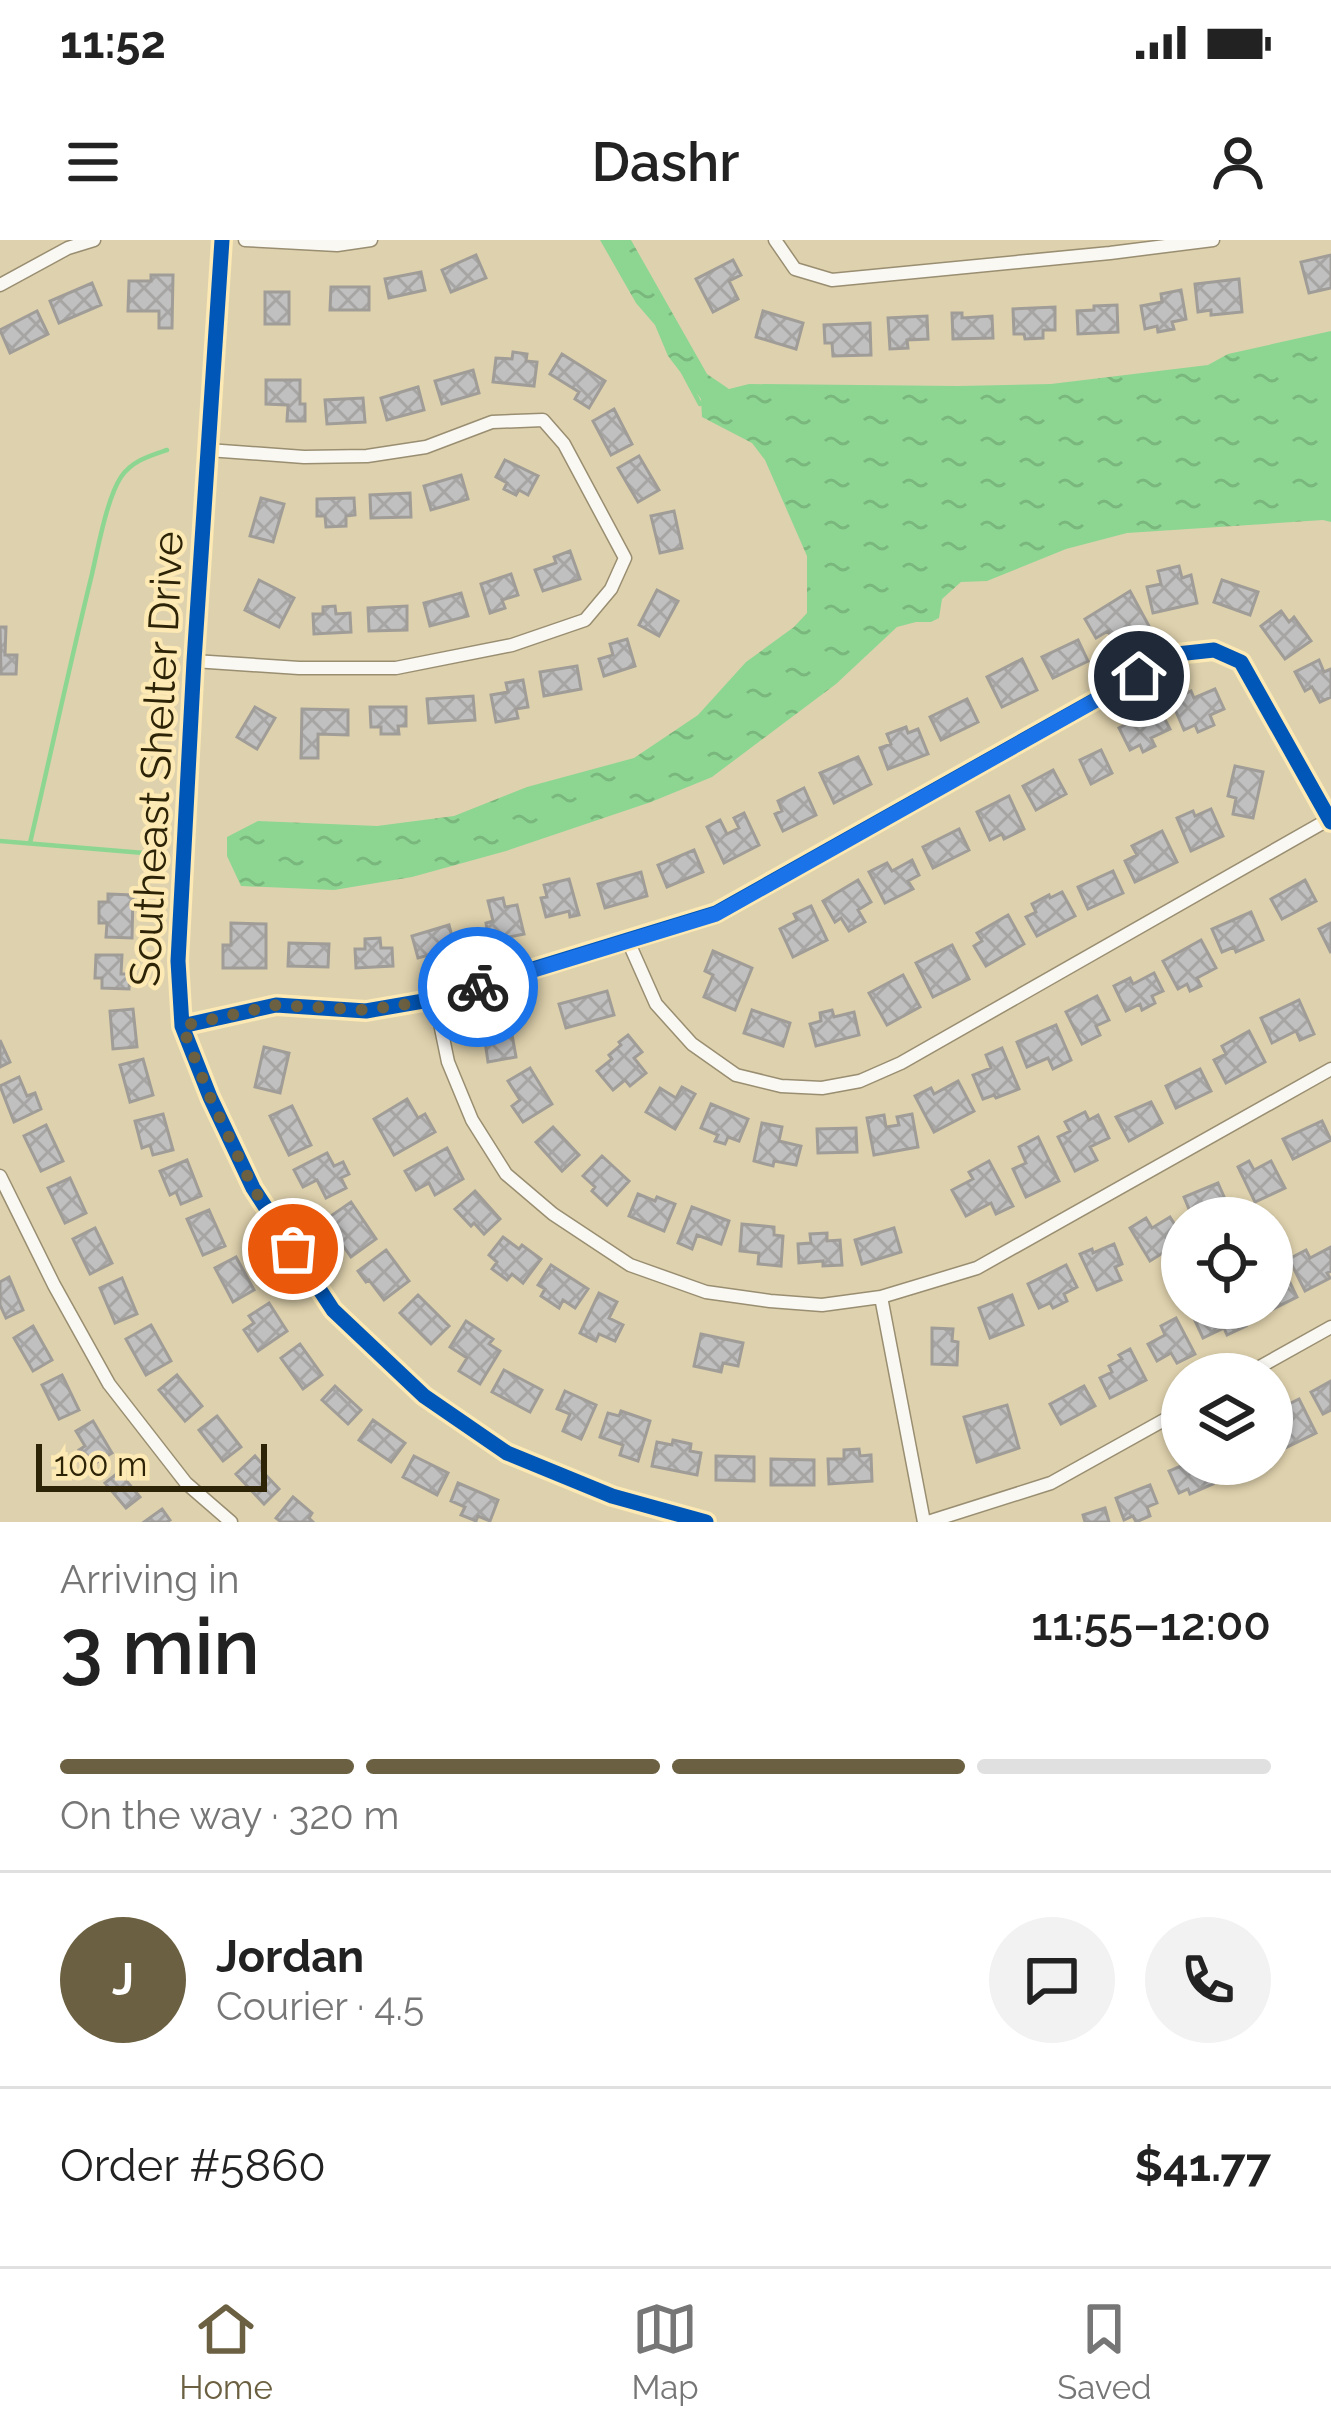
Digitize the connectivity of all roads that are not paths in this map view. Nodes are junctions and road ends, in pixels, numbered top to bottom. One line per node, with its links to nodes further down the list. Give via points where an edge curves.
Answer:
1 (94, 240): 8 (street)
2 (222, 240): 9 (street, Southeast Shelter Drive)
3 (245, 240): 4 (street)
4 (371, 240)
5 (775, 240): 7 (street, via 795,269 832,280)
6 (1213, 240): 7 (street)
7 (1108, 247)
8 (0, 285)
9 (208, 450): 10 (street, Southeast Shelter Drive); 10 (street, via 367,456 492,422 542,420 564,444 625,558 585,620 512,645 396,668)
10 (194, 661): 14 (street, Southeast Shelter Drive, via 178,961)
11 (1331, 820): 12 (street, via 901,1063 822,1088 736,1075 692,1044 656,1004); 12 (street, via 1240,662 1214,650 1177,654 716,914)
12 (628, 941): 13 (street)
13 (435, 1000): 14 (street, via 366,1010 276,1005); 17 (street, via 472,1120 506,1174 572,1227 631,1265 706,1292 822,1305)
14 (182, 1026): 22 (street, Southeast Shelter Drive, via 253,1188 333,1310 409,1382 507,1453)
15 (1331, 1069): 17 (street, via 977,1268)
16 (0, 1176): 21 (street, via 109,1384 186,1484)
17 (881, 1297): 23 (street)
18 (1331, 1328): 19 (street)
19 (1285, 1353)
20 (1161, 1422): 23 (street, via 1052,1483)
21 (231, 1522)
22 (706, 1522)
23 (926, 1522)

